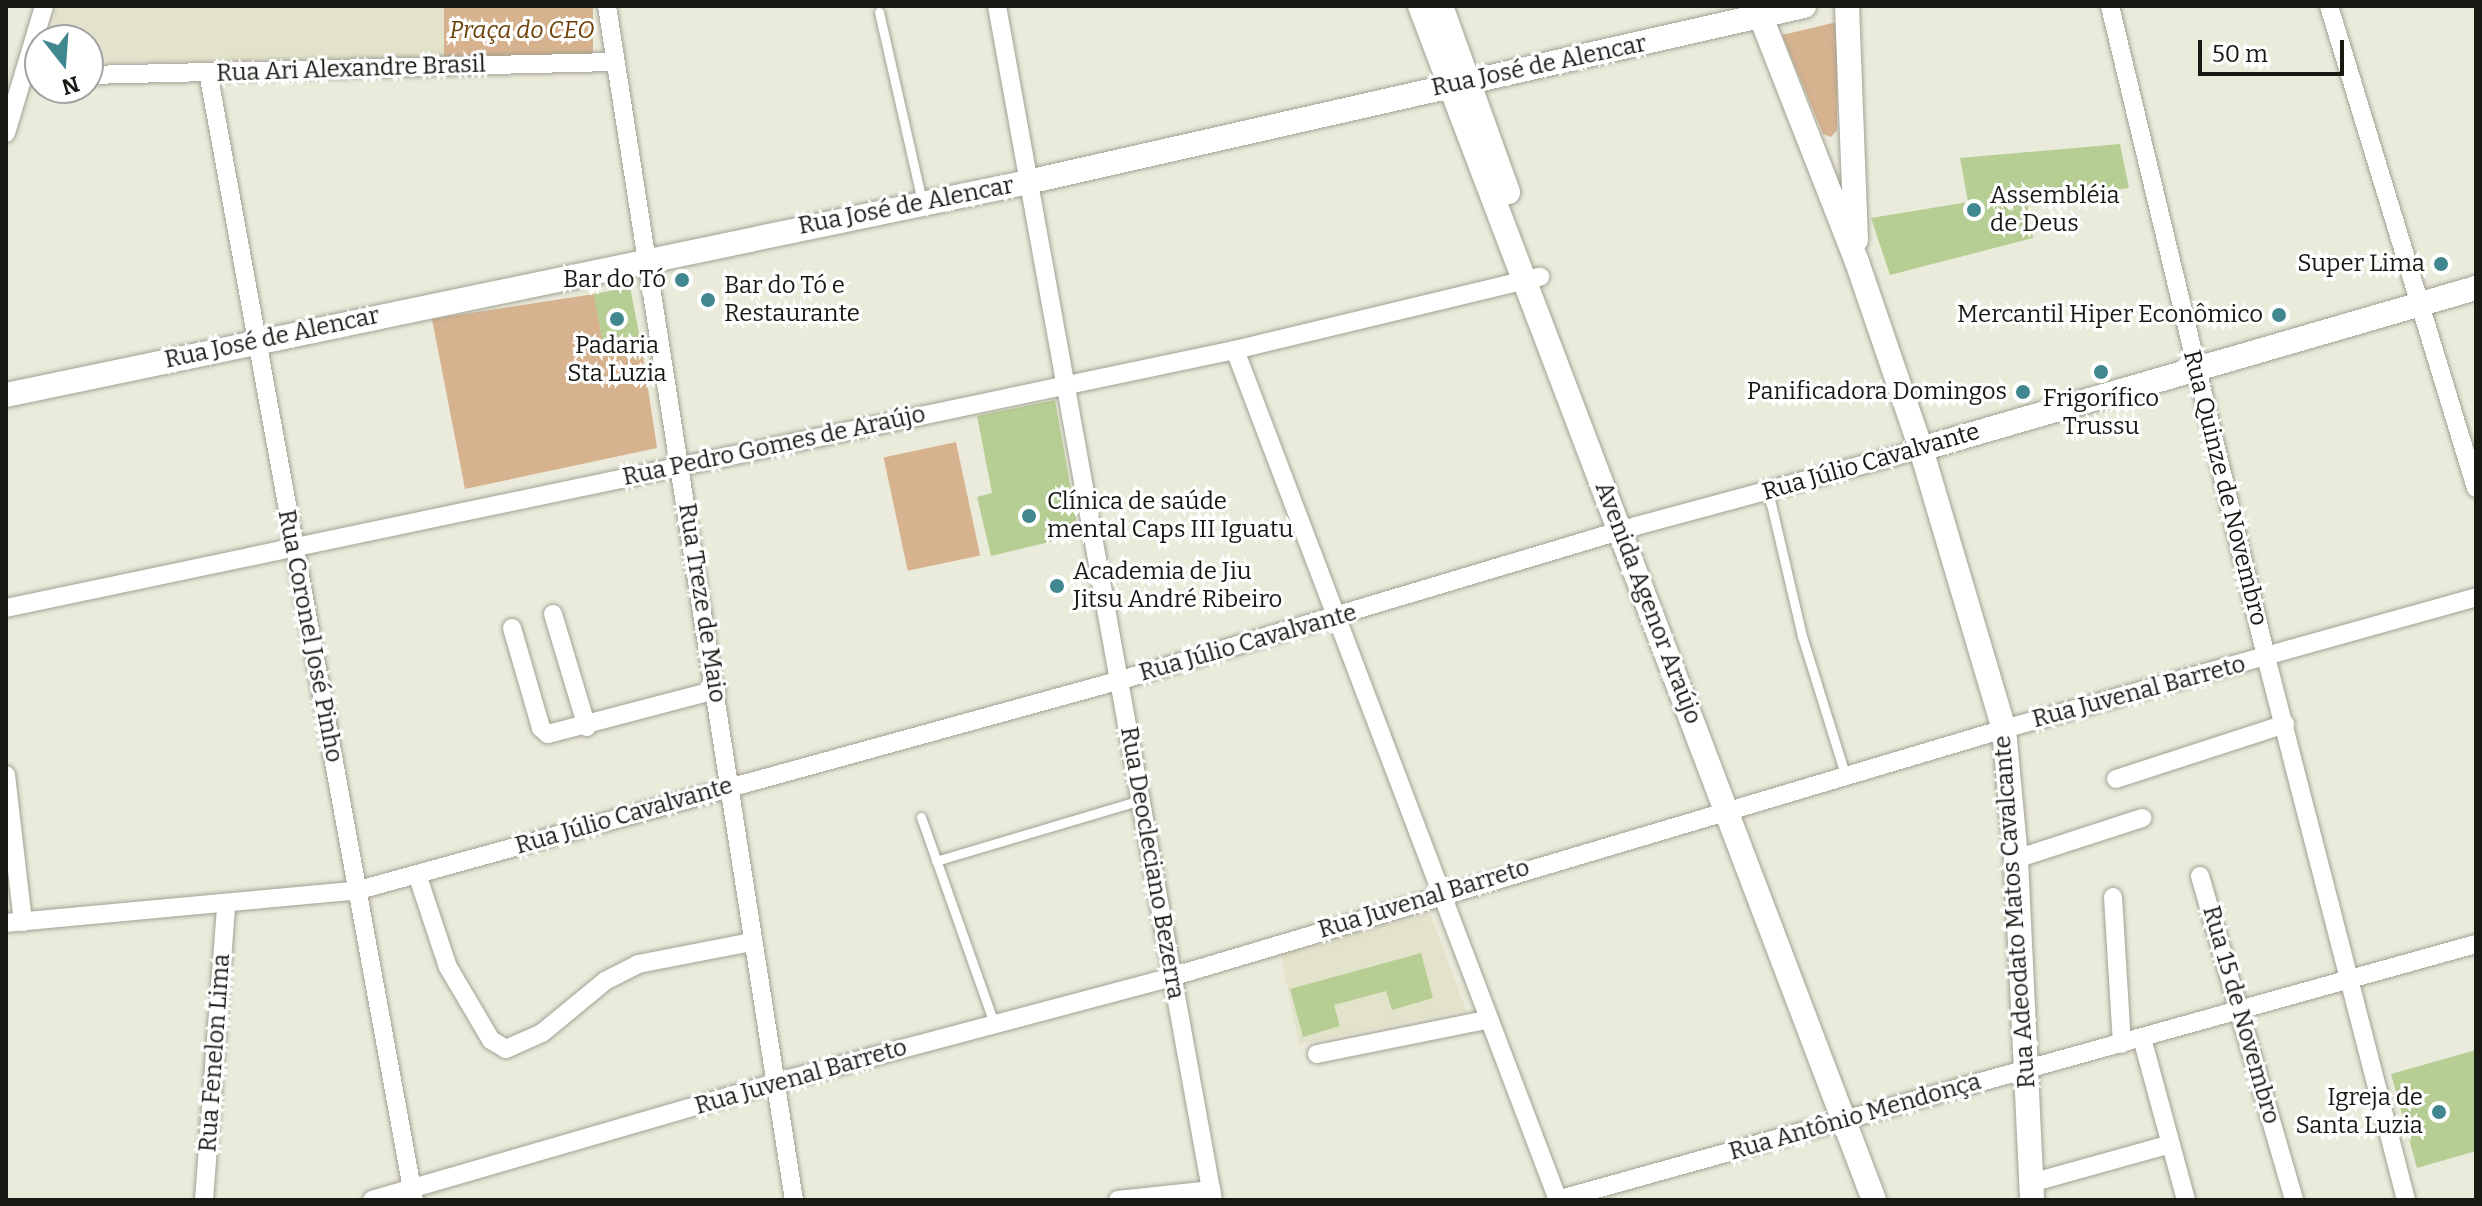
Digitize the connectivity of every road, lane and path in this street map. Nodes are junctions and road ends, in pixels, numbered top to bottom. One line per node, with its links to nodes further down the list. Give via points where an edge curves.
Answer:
1 (607, 6): 12 (street, Rua Treze de Maio)
2 (997, 6): 18 (street, Rua Deocleciano Bezerra)
3 (1420, 6): 15 (main road, Avenida Agenor Araújo)
4 (1441, 6): 15 (main road, Avenida Agenor Araújo)
5 (1804, 6): 10 (main road, Rua José de Alencar)
6 (1847, 6): 21 (main road, Rua Adeodato Matos Cavalcante)
7 (2110, 6): 27 (street, Rua Quinze de Novembro)
8 (2329, 6): 24 (street)
9 (879, 12): 19 (lane)
10 (1761, 17): 11 (main road, Rua José de Alencar); 21 (main road, Rua Adeodato Matos Cavalcante)
11 (1708, 18): 15 (main road, Rua José de Alencar)
12 (613, 62): 13 (street, Rua Ari Alexandre Brasil); 20 (street, Rua Treze de Maio)
13 (208, 72): 14 (street, Rua Ari Alexandre Brasil); 25 (street, Rua Coronel José Pinho)
14 (104, 75)
15 (1458, 83): 18 (main road, Rua José de Alencar); 22 (main road, Avenida Agenor Araújo)
16 (24, 92): 17 (street)
17 (6, 133)
18 (1028, 182): 19 (main road, Rua José de Alencar); 28 (street, Rua Deocleciano Bezerra)
19 (922, 202): 20 (main road, Rua José de Alencar)
20 (647, 259): 25 (main road, Rua José de Alencar); 31 (street, Rua Treze de Maio)
21 (1857, 262): 30 (main road, Rua Adeodato Matos Cavalcante)
22 (1533, 279): 26 (street, Rua Pedro Gomes de Araújo); 34 (main road, Avenida Agenor Araújo)
23 (2476, 288): 24 (main road, Rua Júlio Cavalvante)
24 (2421, 304): 27 (main road, Rua Júlio Cavalvante); 32 (street)
25 (257, 341): 29 (main road, Rua José de Alencar); 35 (street, Rua Coronel José Pinho)
26 (1235, 350): 28 (street, Rua Pedro Gomes de Araújo); 39 (street)
27 (2195, 365): 30 (main road, Rua Júlio Cavalvante); 41 (street, Rua Quinze de Novembro)
28 (1067, 384): 31 (street, Rua Pedro Gomes de Araújo); 42 (street, Rua Deocleciano Bezerra)
29 (6, 395)
30 (1921, 449): 33 (street, Rua Júlio Cavalvante); 46 (main road, Rua Adeodato Matos Cavalcante)
31 (681, 467): 35 (street, Rua Pedro Gomes de Araújo); 43 (street, Rua Treze de Maio)
32 (2476, 488)
33 (1768, 491): 34 (street, Rua Júlio Cavalvante); 48 (lane, via 1802,636)
34 (1628, 528): 39 (street, Rua Júlio Cavalvante); 52 (main road, Avenida Agenor Araújo)
35 (291, 546): 37 (street, Rua Pedro Gomes de Araújo); 59 (street, Rua Coronel José Pinho)
36 (2476, 597): 41 (street, Rua Juvenal Barreto)
37 (6, 608)
38 (553, 614): 45 (street)
39 (1333, 618): 42 (street, Rua Júlio Cavalvante); 60 (street)
40 (512, 628): 45 (street, via 541,728 556,735)
41 (2266, 657): 44 (street, Rua Quinze de Novembro); 46 (street, Rua Juvenal Barreto)
42 (1121, 680): 50 (street, Rua Júlio Cavalvante); 51 (street, Rua Deocleciano Bezerra)
43 (716, 690): 45 (street); 50 (street, Rua Treze de Maio)
44 (2285, 724): 49 (street); 67 (street, Rua Quinze de Novembro)
45 (587, 727)
46 (2004, 729): 48 (street, Rua Juvenal Barreto); 55 (main road, Rua Adeodato Matos Cavalcante)
47 (6, 775): 63 (street)
48 (1846, 777): 52 (street, Rua Juvenal Barreto)
49 (2116, 779)
50 (730, 785): 57 (street, Rua Júlio Cavalvante); 64 (street, Rua Treze de Maio)
51 (1140, 800): 56 (lane); 66 (street, Rua Deocleciano Bezerra)
52 (1733, 809): 60 (street, Rua Juvenal Barreto); 76 (main road, Avenida Agenor Araújo)
53 (921, 817): 56 (lane)
54 (2142, 818): 55 (street)
55 (2016, 859): 74 (main road, Rua Adeodato Matos Cavalcante)
56 (936, 861): 70 (lane)
57 (417, 874): 59 (street, Rua Júlio Cavalvante); 64 (street, via 448,967 491,1040 506,1049 532,1039 605,981 638,964)
58 (2200, 876): 68 (street, Rua 15 de Novembro)
59 (359, 890): 62 (street, Rua Júlio Cavalvante); 78 (street, Rua Coronel José Pinho)
60 (1440, 894): 66 (street, Rua Juvenal Barreto); 69 (street)
61 (2113, 897): 72 (street)
62 (226, 906): 63 (street, Rua Júlio Cavalvante); 81 (street, Rua Fenelon Lima)
63 (14, 922)
64 (751, 942): 75 (street, Rua Treze de Maio)
65 (2476, 944): 67 (street, Rua Antônio Mendonça)
66 (1171, 977): 70 (street, Rua Juvenal Barreto); 79 (street, Rua Deocleciano Bezerra)
67 (2349, 980): 68 (street, Rua Antônio Mendonça); 90 (street, Rua Quinze de Novembro)
68 (2239, 1011): 71 (street, Rua Antônio Mendonça); 89 (street, Rua 15 de Novembro)
69 (1486, 1020): 73 (street); 85 (street)
70 (994, 1023): 75 (street, Rua Juvenal Barreto)
71 (2142, 1038): 72 (street, Rua Antônio Mendonça); 77 (street)
72 (2122, 1044): 74 (street, Rua Antônio Mendonça)
73 (1317, 1054)
74 (2025, 1070): 76 (street, Rua Antônio Mendonça); 80 (main road, Rua Adeodato Matos Cavalcante)
75 (774, 1083): 78 (street, Rua Juvenal Barreto); 83 (street, Rua Treze de Maio)
76 (1850, 1116): 85 (street, Rua Antônio Mendonça); 86 (main road, Avenida Agenor Araújo); 87 (main road, Avenida Agenor Araújo)
77 (2171, 1144): 80 (street); 88 (street)
78 (412, 1195): 82 (street, Rua Juvenal Barreto)
79 (1212, 1195): 84 (street)
80 (2028, 1195)
81 (204, 1200)
82 (372, 1200)
83 (794, 1200)
84 (1118, 1200)
85 (1558, 1200)
86 (1874, 1200)
87 (1891, 1200)
88 (2186, 1200)
89 (2294, 1200)
90 (2406, 1200)

